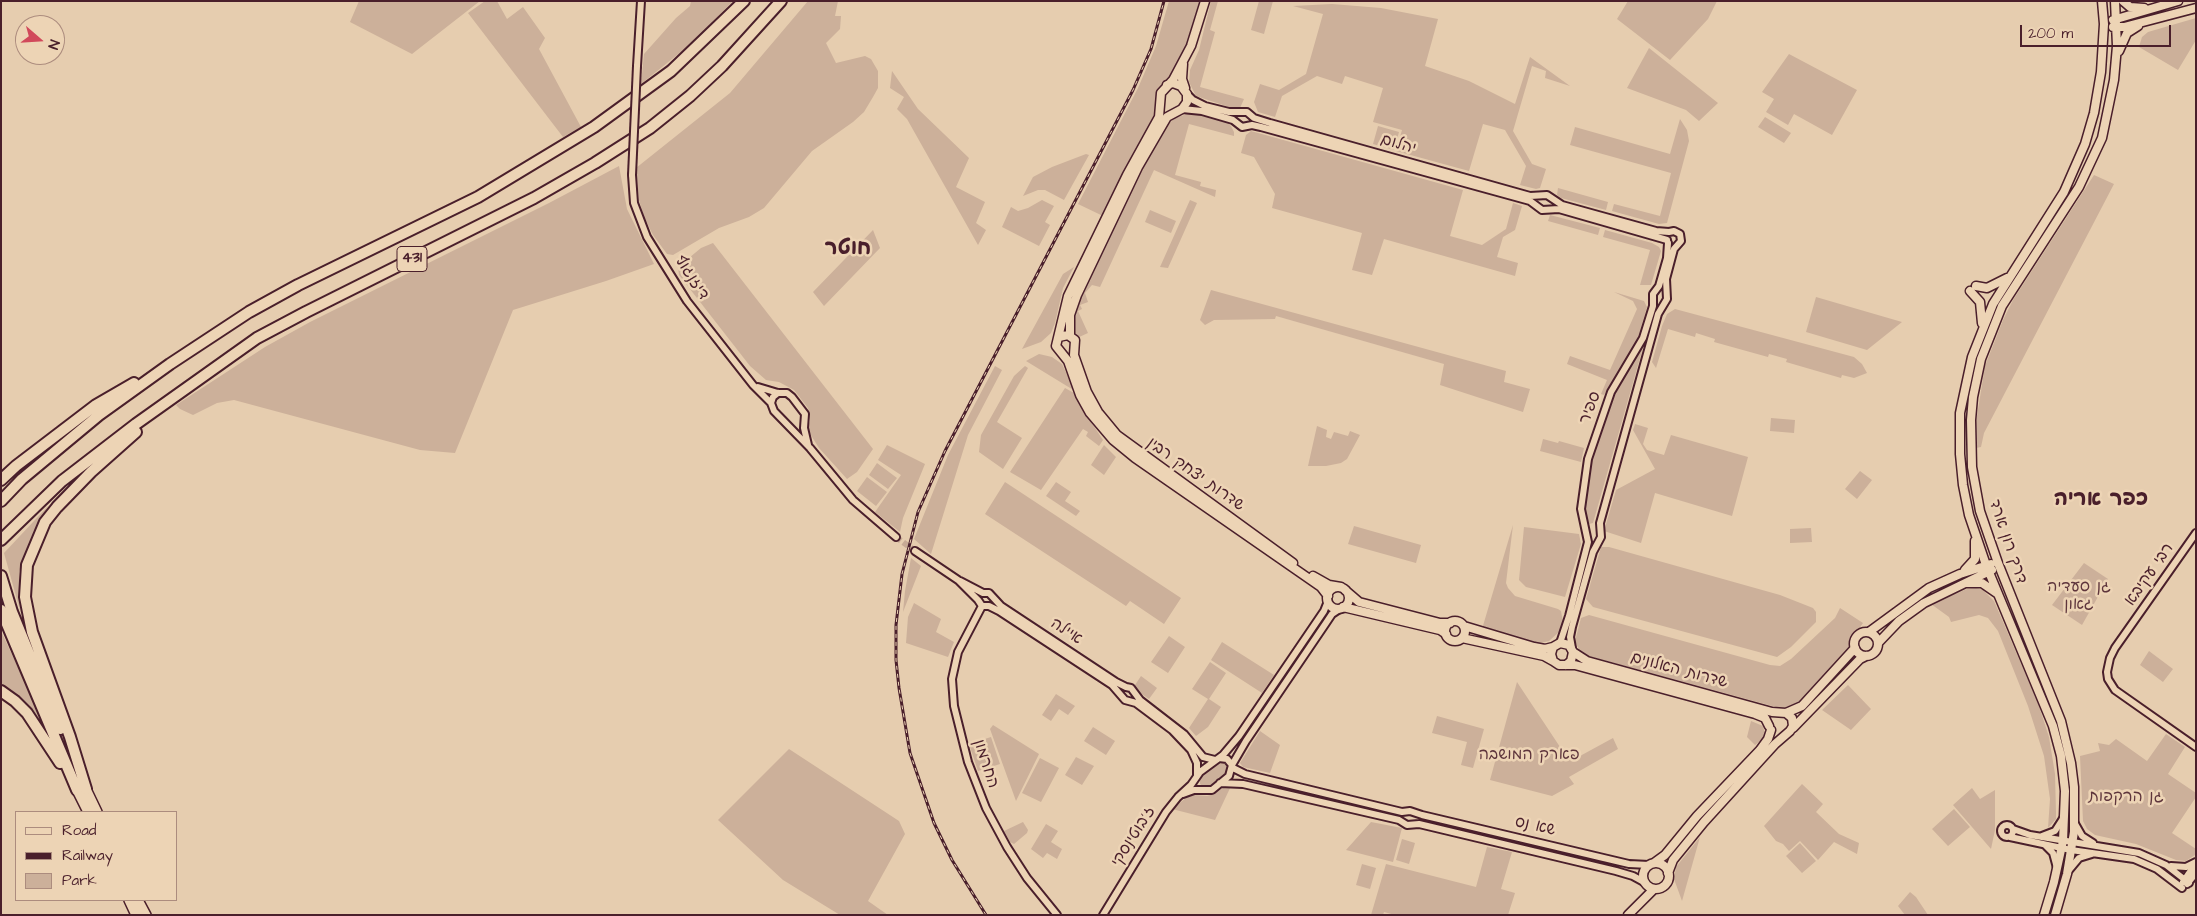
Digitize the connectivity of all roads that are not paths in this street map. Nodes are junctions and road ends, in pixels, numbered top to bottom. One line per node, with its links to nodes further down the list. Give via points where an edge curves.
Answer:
1 (641, 1): 43 (street, דיזנגוף, bridge, via 632,175 634,204 647,237 687,300)
2 (744, 1): 42 (highway, 431, via 671,71 573,141 478,197 266,302)
3 (781, 1): 44 (highway, 431, via 706,82 631,141 534,198 279,326)
4 (1205, 1): 16 (main road)
5 (2102, 1): 13 (main road, דרך רון ארד)
6 (2115, 1): 11 (main road, דרך רון ארד)
7 (2123, 1): 9 (main road, via 2137,8)
8 (2178, 1): 9 (main road)
9 (2161, 6): 11 (main road)
10 (2196, 8): 12 (main road)
11 (2116, 19): 13 (main road); 14 (main road, דרך רון ארד)
12 (2146, 21): 14 (main road); 15 (main road, via 2127,33)
13 (2104, 24): 14 (main road); 32 (main road, דרך רון ארד, via 2099,91 2085,144 2064,192)
14 (2117, 28): 15 (main road, דרך רון ארד)
15 (2116, 60): 61 (main road, דרך רון ארד, via 2108,116 2090,166 2002,306 1987,340 1976,381 1971,420 1972,467 1980,511)
16 (1183, 62): 17 (main road); 18 (main road, via 1182,79)
17 (1168, 85): 18 (main road, via 1177,84); 19 (main road)
18 (1186, 91): 20 (main road, via 1187,102); 21 (street, via 1192,100 1200,104)
19 (1160, 100): 20 (main road, via 1165,108); 39 (main road, via 1159,117 1068,296)
20 (1179, 110): 23 (street, via 1198,110); 38 (main road, via 1167,116 1138,168 1077,295 1070,314)
21 (1239, 113): 22 (street, via 1247,112); 23 (street)
22 (1251, 116): 24 (street); 25 (street, יהלום, via 1530,196)
23 (1236, 122): 24 (street, via 1242,127)
24 (1249, 125): 27 (street, יהלום)
25 (1540, 196): 26 (street, via 1547,195); 27 (street)
26 (1552, 200): 28 (street); 29 (street)
27 (1537, 205): 28 (street, via 1542,210)
28 (1548, 209): 30 (street, via 1559,209)
29 (1669, 232): 30 (street); 31 (street, via 1680,234)
30 (1668, 242): 31 (street); 33 (street, via 1668,254)
31 (1678, 244): 34 (street, via 1666,279)
32 (2008, 277): 37 (main road, דרך רון ארד); 37 (main road, via 1987,288 1973,289 1980,302)
33 (1656, 291): 34 (street); 35 (street)
34 (1666, 294): 36 (street)
35 (1653, 301): 36 (street); 53 (street, ספיר, via 1642,340 1611,392 1589,454 1581,509)
36 (1663, 304): 54 (street)
37 (1982, 329): 52 (main road, דרך רון ארד, via 1962,395 1960,431 1963,485)
38 (1070, 335): 39 (main road); 40 (main road, via 1075,340)
39 (1059, 337): 41 (main road, via 1056,346)
40 (1074, 348): 41 (main road); 67 (main road, שדרות יצחק רבין, via 1087,392 1117,435 1298,566 1325,583)
41 (1063, 353): 70 (main road, שדרות יצחק רבין, via 1087,407 1113,440 1320,587)
42 (160, 371): 50 (highway, via 96,405); 51 (highway, 431, via 99,416)
43 (753, 385): 45 (street); 46 (street, דיזנגוף)
44 (187, 387): 57 (highway, 431, via 62,481); 100 (highway, via 98,466 57,508 45,522 27,565 25,597 32,632 70,737)
45 (778, 393): 46 (street); 47 (street, via 789,394 804,411)
46 (771, 403): 48 (street, via 774,411)
47 (804, 424): 48 (street); 49 (street)
48 (792, 429): 49 (street)
49 (810, 448): 56 (street, via 853,500)
50 (1, 480)
51 (1, 501)
52 (1975, 531): 62 (main road, דרך רון ארד); 63 (main road, via 1975,559)
53 (1587, 532): 54 (street, via 1593,528); 58 (street)
54 (1600, 532): 59 (street)
55 (2196, 533): 95 (street, רבי עקיבא, via 2110,658 2107,676 2120,693)
56 (896, 537)
57 (1, 540)
58 (1588, 542): 59 (street); 82 (street, via 1569,616)
59 (1598, 542): 84 (street, via 1572,627)
60 (915, 550): 65 (street)
61 (1998, 563): 62 (main road); 109 (main road, דרך רון ארד, via 2061,722 2073,779)
62 (1988, 568): 63 (main road); 66 (main road); 69 (main road, דרך רון ארד)
63 (1960, 574): 78 (main road, via 1919,594)
64 (1, 576): 100 (highway)
65 (958, 580): 68 (street); 72 (street)
66 (1961, 584): 69 (main road, via 1982,583); 81 (main road, via 1910,612)
67 (1343, 589): 70 (main road, via 1334,588); 74 (main road, via 1349,598); 76 (main road, via 1366,604)
68 (983, 593): 71 (street, איילה, via 989,593); 72 (street)
69 (2001, 596): 107 (main road, דרך רון ארד, via 2053,726 2063,773)
70 (1328, 598): 74 (main road, via 1334,608); 96 (street, via 1324,611 1239,736)
71 (993, 599): 73 (street, החרמון); 88 (street, איילה)
72 (978, 600): 73 (street)
73 (986, 606): 90 (street, איילה, via 1112,685); 134 (street, החרמון, via 958,652 952,679 954,706 968,762 986,808 1027,878)
74 (1342, 608): 79 (main road); 97 (street, via 1332,614)
75 (1, 610): 100 (highway)
76 (1450, 623): 77 (main road, via 1459,622); 79 (main road)
77 (1464, 626): 80 (main road); 82 (main road, via 1534,647 1545,649)
78 (1869, 632): 81 (main road); 83 (main road, via 1858,635)
79 (1446, 634): 80 (main road, via 1453,640)
80 (1462, 638): 86 (main road, via 1544,656)
81 (1878, 643): 85 (main road, via 1876,650)
82 (1556, 645): 84 (main road, via 1566,644); 86 (main road, via 1551,654)
83 (1855, 648): 85 (main road); 92 (main road, via 1802,706)
84 (1572, 650): 87 (main road, via 1571,661); 92 (main road, שדרות האלונים, via 1587,661 1772,712)
85 (1866, 656): 94 (main road)
86 (1553, 661): 87 (main road)
87 (1566, 665): 93 (main road, שדרות האלונים, via 1755,714 1765,718)
88 (1126, 687): 90 (street); 91 (street, איילה, via 1131,688)
89 (1, 691): 100 (highway, via 27,713)
90 (1120, 694): 91 (street, איילה, via 1124,700)
91 (1133, 697): 96 (street, via 1175,726 1203,757); 98 (street, via 1187,745 1196,763)
92 (1783, 712): 93 (main road, via 1771,717); 94 (main road, via 1793,720)
93 (1770, 728): 94 (main road, via 1778,735); 119 (main road, via 1768,739 1760,750 1665,855)
94 (1788, 733): 122 (main road, via 1704,822 1673,860)
95 (2196, 747)
96 (1216, 759): 97 (street, via 1227,759); 98 (street, ז'בוטינסקי)
97 (1232, 766): 99 (street, via 1229,776); 105 (street, via 1245,774)
98 (1196, 776): 101 (street, via 1197,786); 102 (street, ז'בוטינסקי)
99 (1220, 783): 101 (street, ז'בוטינסקי, via 1212,790); 108 (street, via 1243,784)
100 (81, 790): 103 (main road); 104 (main road)
101 (1204, 791): 102 (street, ז'בוטינסקי, via 1194,790)
102 (1178, 797): 128 (street, ז'בוטינסקי)
103 (88, 811)
104 (96, 811)
105 (1407, 811): 106 (street); 108 (street)
106 (1415, 813): 110 (street); 119 (street, שא נס, via 1629,864)
107 (2065, 814): 113 (street, via 2055,831); 114 (main road, דרך רון ארד)
108 (1404, 822): 110 (street)
109 (2074, 822): 115 (main road, דרך רון ארד); 116 (street, via 2084,838)
110 (1414, 824): 126 (street, שא נס, via 1616,871)
111 (2013, 829): 112 (street); 112 (street, via 2008,825 2002,829 2003,836); 113 (street)
112 (2010, 837): 113 (street)
113 (2040, 840): 114 (street); 121 (street, via 2052,853)
114 (2062, 845): 115 (street); 121 (main road, דרך רון ארד)
115 (2072, 846): 116 (street); 117 (street); 124 (main road, דרך רון ארד)
116 (2104, 846): 120 (street, via 2139,853)
117 (2098, 853): 124 (street, via 2079,858); 125 (street, via 2146,864 2182,888)
118 (2196, 862): 120 (street, via 2183,867); 125 (street)
119 (1651, 864): 122 (main road, via 1663,866); 126 (main road, via 1643,873)
120 (2166, 865): 125 (street)
121 (2057, 870): 138 (main road, דרך רון ארד)
122 (1668, 873): 127 (main road, via 1665,885)
123 (2196, 873): 125 (street)
124 (2067, 874): 139 (main road, דרך רון ארד)
125 (2186, 881)
126 (1644, 883): 127 (main road); 129 (main road, via 1647,891)
127 (1654, 889): 129 (main road)
128 (1116, 892): 135 (street, ז'בוטינסקי); 136 (street, ז'בוטינסקי)
129 (1644, 899): 137 (main road)
130 (129, 901): 132 (main road)
131 (139, 901): 133 (main road)
132 (136, 915)
133 (146, 915)
134 (1057, 915)
135 (1103, 915)
136 (1107, 915)
137 (1628, 915)
138 (2044, 915)
139 (2055, 915)

